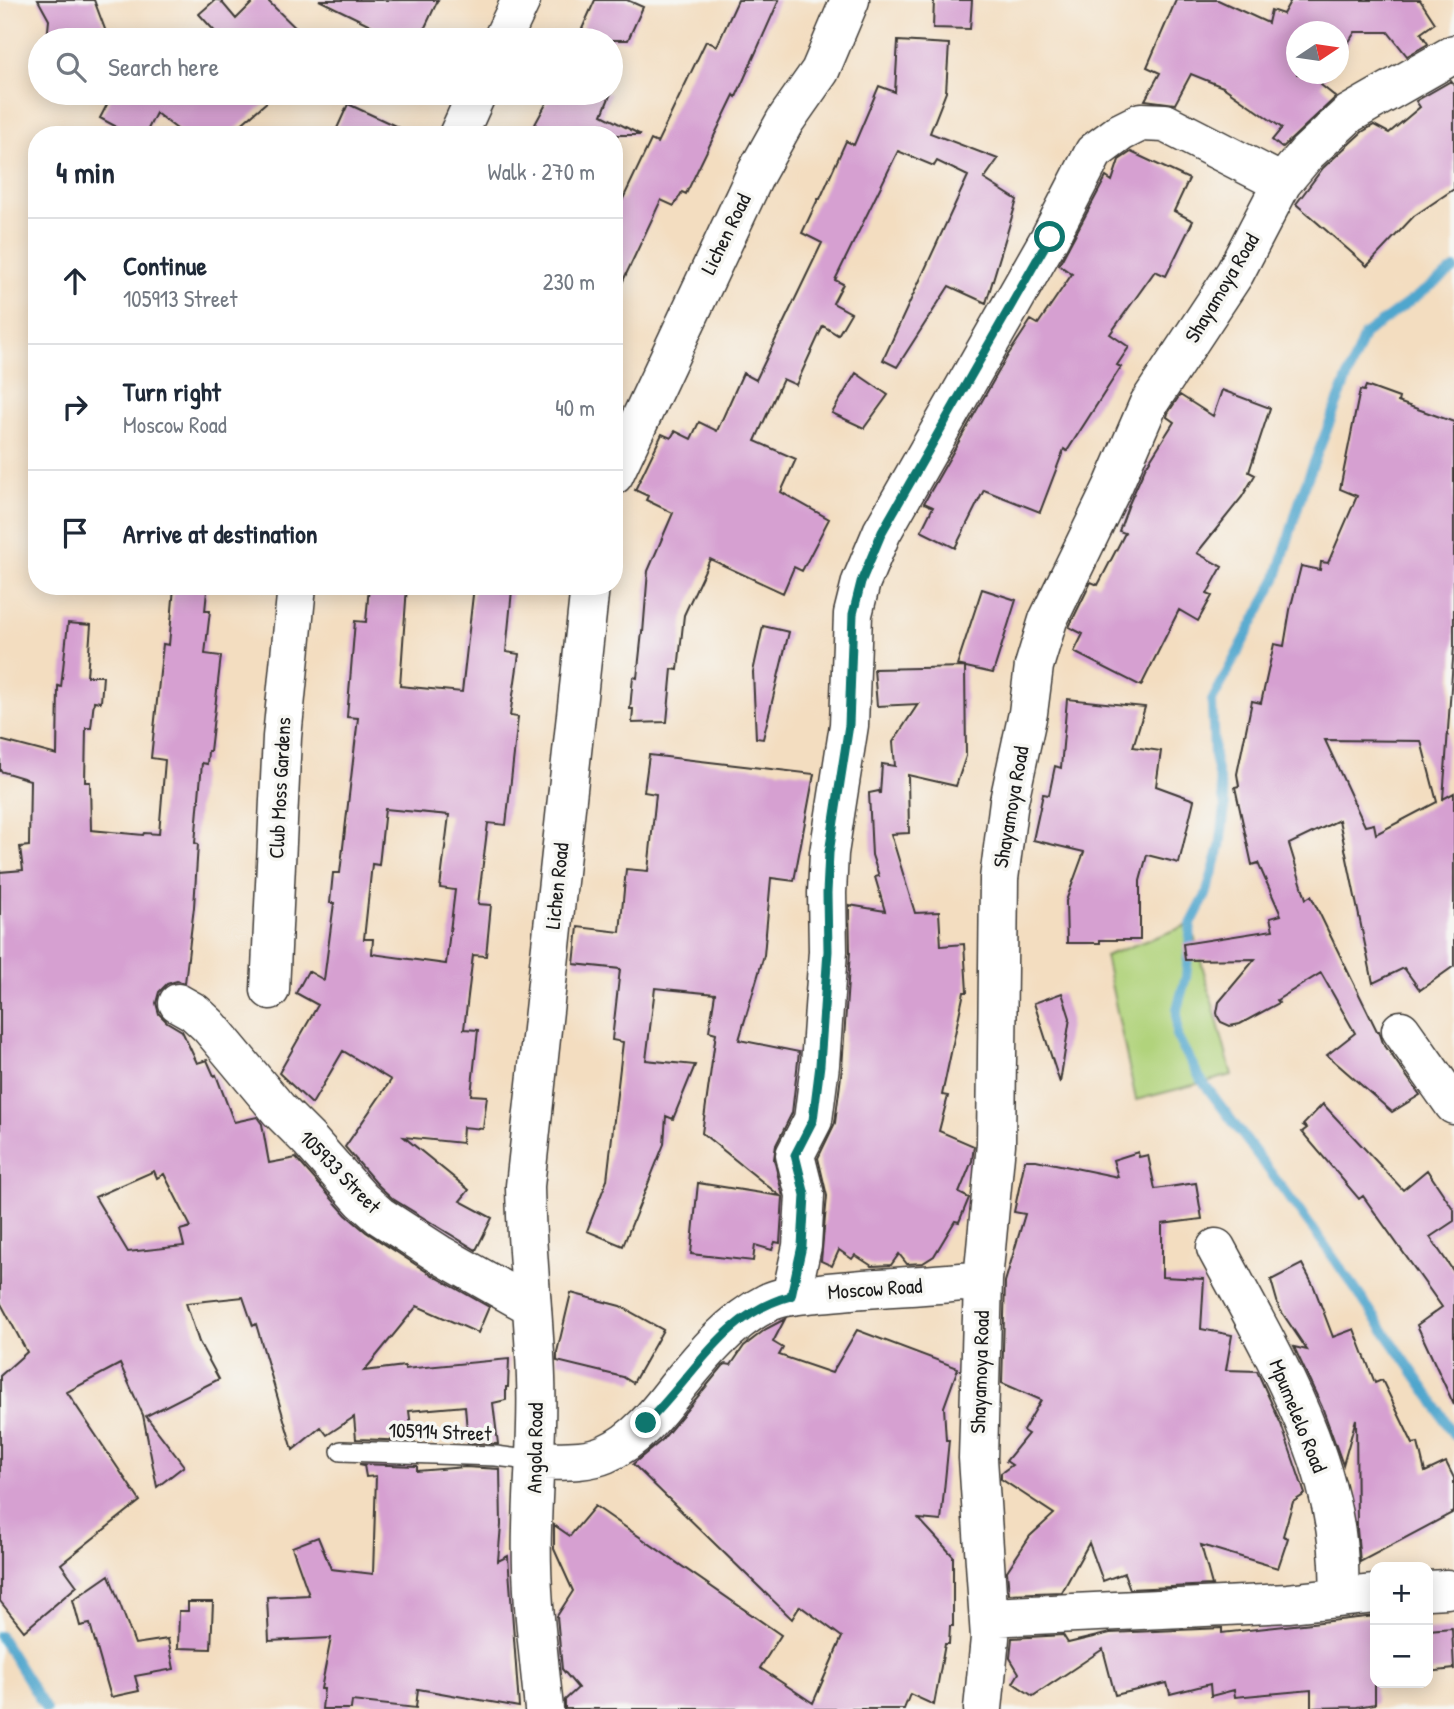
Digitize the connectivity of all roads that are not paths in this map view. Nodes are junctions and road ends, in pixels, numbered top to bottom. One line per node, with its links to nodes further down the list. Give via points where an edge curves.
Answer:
1 (521, 0): 3 (street)
2 (850, 0): 8 (street, Lichen Road, via 820,71 755,175)
3 (508, 28)
4 (1454, 54): 7 (street, Shayamoya Road, via 1349,114)
5 (472, 105): 6 (street)
6 (462, 126)
7 (1282, 183): 17 (street, Shayamoya Road, via 1235,273 1149,402 1115,484 1048,620 1034,666 999,879 996,1144); 18 (street, via 1165,123 1141,122 1094,152 882,532 853,614 849,725 829,853 820,1065 813,1120 795,1155 805,1195 802,1246)
8 (623, 456)
9 (296, 595): 11 (street, Club Moss Gardens, via 282,737)
10 (589, 595): 15 (street, Lichen Road)
11 (270, 990)
12 (178, 1003): 19 (street, 105933 Street, via 209,1026 279,1110 380,1216)
13 (1401, 1030): 14 (street)
14 (1454, 1105)
15 (525, 1186): 19 (street, Angola Road)
16 (1216, 1248): 22 (street, Mpumelelo Road, via 1307,1428)
17 (983, 1280): 18 (street, Moscow Road); 23 (street, Shayamoya Road, via 978,1458)
18 (791, 1296): 21 (street, Moscow Road, via 769,1301 724,1334 629,1441 583,1460)
19 (531, 1306): 21 (street, Angola Road)
20 (341, 1451): 21 (lane, 105914 Street)
21 (536, 1461): 24 (street, Angola Road, via 532,1587)
22 (1357, 1595): 23 (street, Mpumelelo Road, via 1288,1603)
23 (989, 1617): 25 (street, Shayamoya Road)
24 (544, 1709)
25 (983, 1709)

